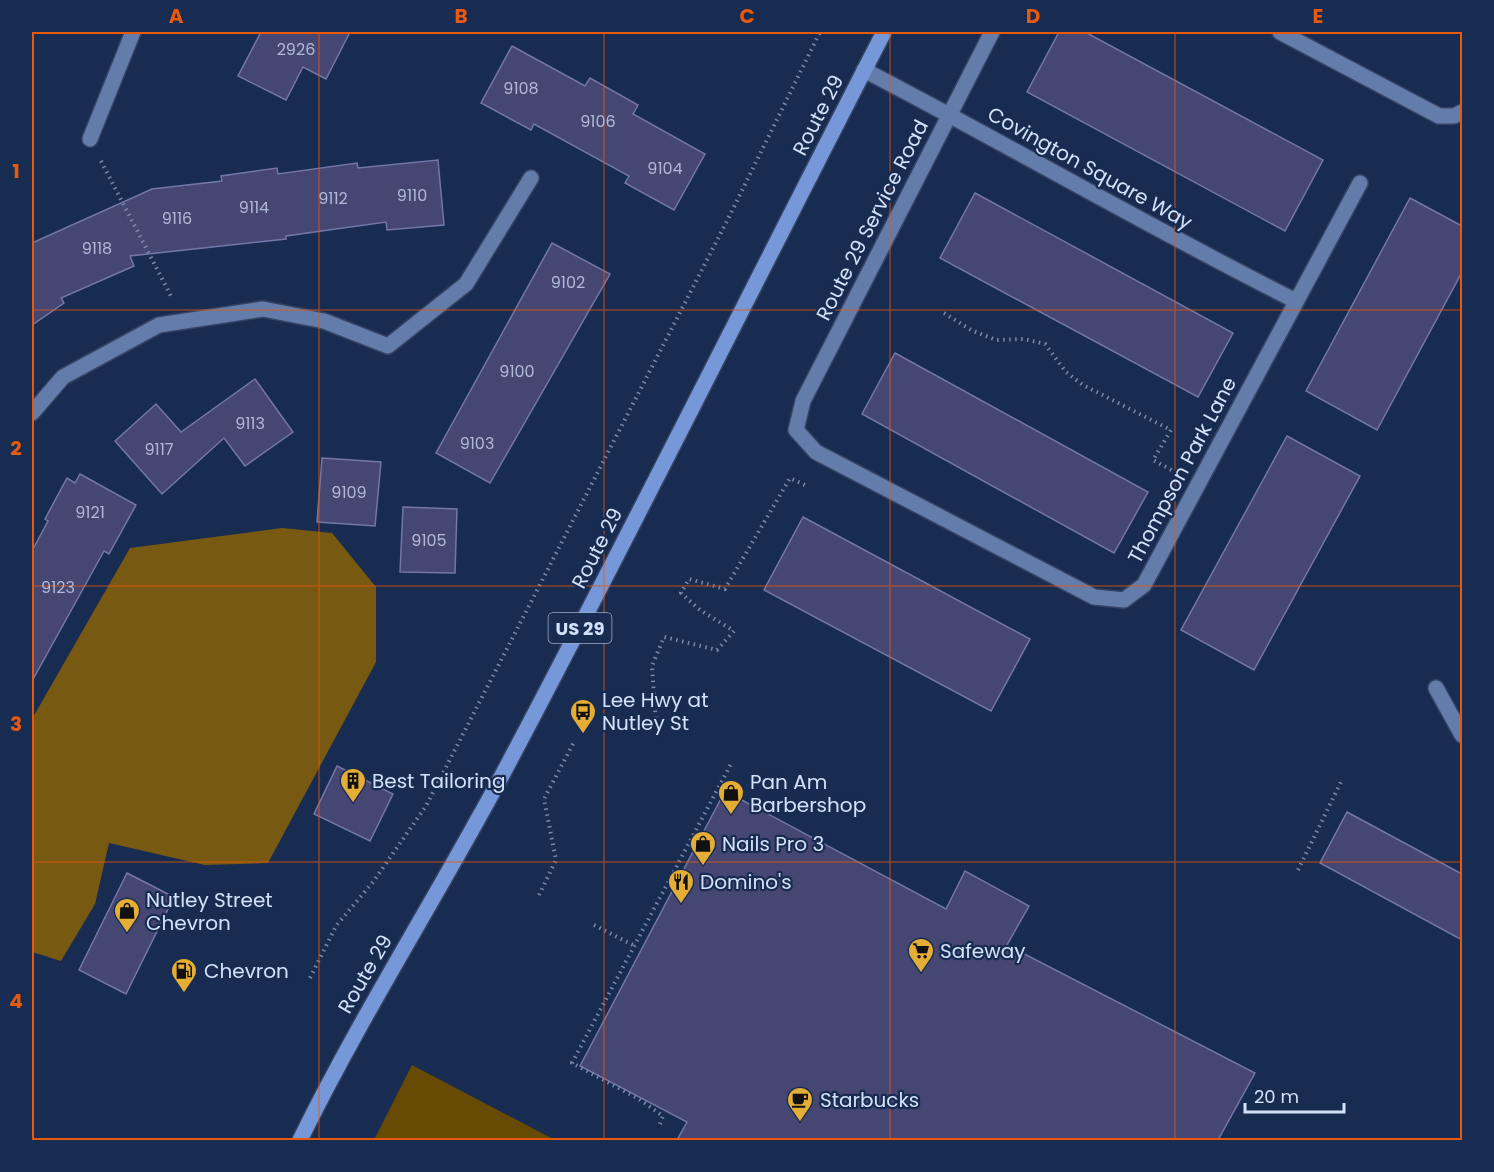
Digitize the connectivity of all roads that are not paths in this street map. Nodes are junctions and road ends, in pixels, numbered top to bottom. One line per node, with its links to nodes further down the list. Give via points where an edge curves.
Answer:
1 (133, 32): 8 (street)
2 (884, 32): 5 (main road, Route 29 / US 29)
3 (992, 32): 7 (street, Route 29 Service Road)
4 (1280, 32): 6 (street, via 1439,116)
5 (864, 70): 7 (street, Covington Square Way); 16 (main road, Route 29 / US 29, via 575,637 461,852 339,1060)
6 (1462, 112)
7 (950, 115): 11 (street, Covington Square Way, via 1179,242); 13 (street, Route 29 Service Road, via 803,401)
8 (90, 139)
9 (531, 178): 12 (street, via 466,284 388,346 324,321 262,309 159,326 63,377)
10 (1360, 183): 11 (street, Thompson Park Lane)
11 (1296, 301): 13 (street, Thompson Park Lane, via 1144,585 1124,600 1094,597 816,452)
12 (32, 413)
13 (796, 430)
14 (1436, 688): 15 (street)
15 (1462, 735)
16 (300, 1140)

